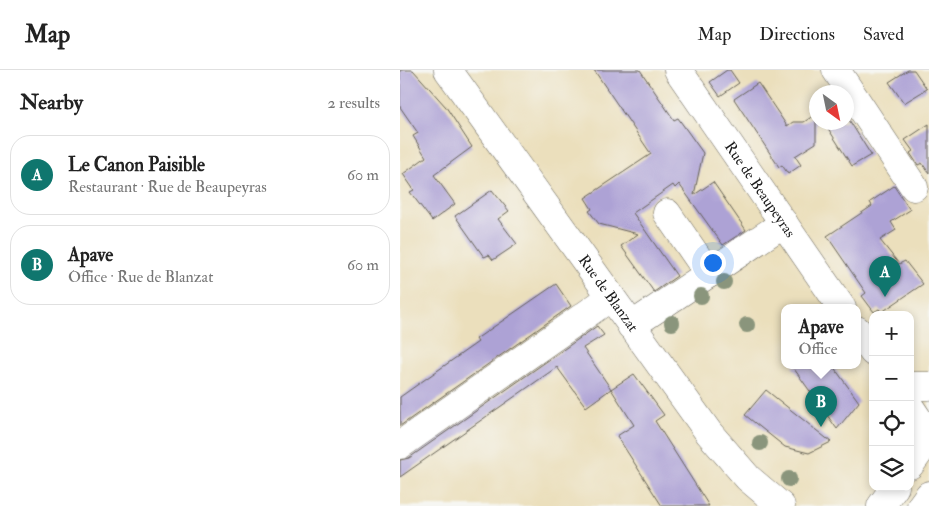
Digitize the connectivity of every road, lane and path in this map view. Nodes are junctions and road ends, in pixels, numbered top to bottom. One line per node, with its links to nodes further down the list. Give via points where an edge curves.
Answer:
1 (448, 70): 8 (street, Rue de Blanzat)
2 (678, 70): 6 (street, Rue de Beaupeyras)
3 (836, 70): 4 (street)
4 (914, 187)
5 (667, 213): 7 (street)
6 (784, 223): 7 (street); 9 (street, Rue de Beaupeyras)
7 (709, 274): 10 (street)
8 (611, 298): 10 (street, Rue de Blanzat); 17 (street)
9 (839, 304)
10 (632, 326): 21 (street, Rue de Blanzat, via 728,457)
11 (861, 336): 12 (street)
12 (869, 346)
13 (914, 386): 14 (street)
14 (929, 386)
15 (914, 413): 16 (street)
16 (929, 437): 18 (street)
17 (400, 445)
18 (914, 459)
19 (892, 491): 22 (street)
20 (929, 496): 23 (street)
21 (781, 506)
22 (881, 506)
23 (921, 506)

